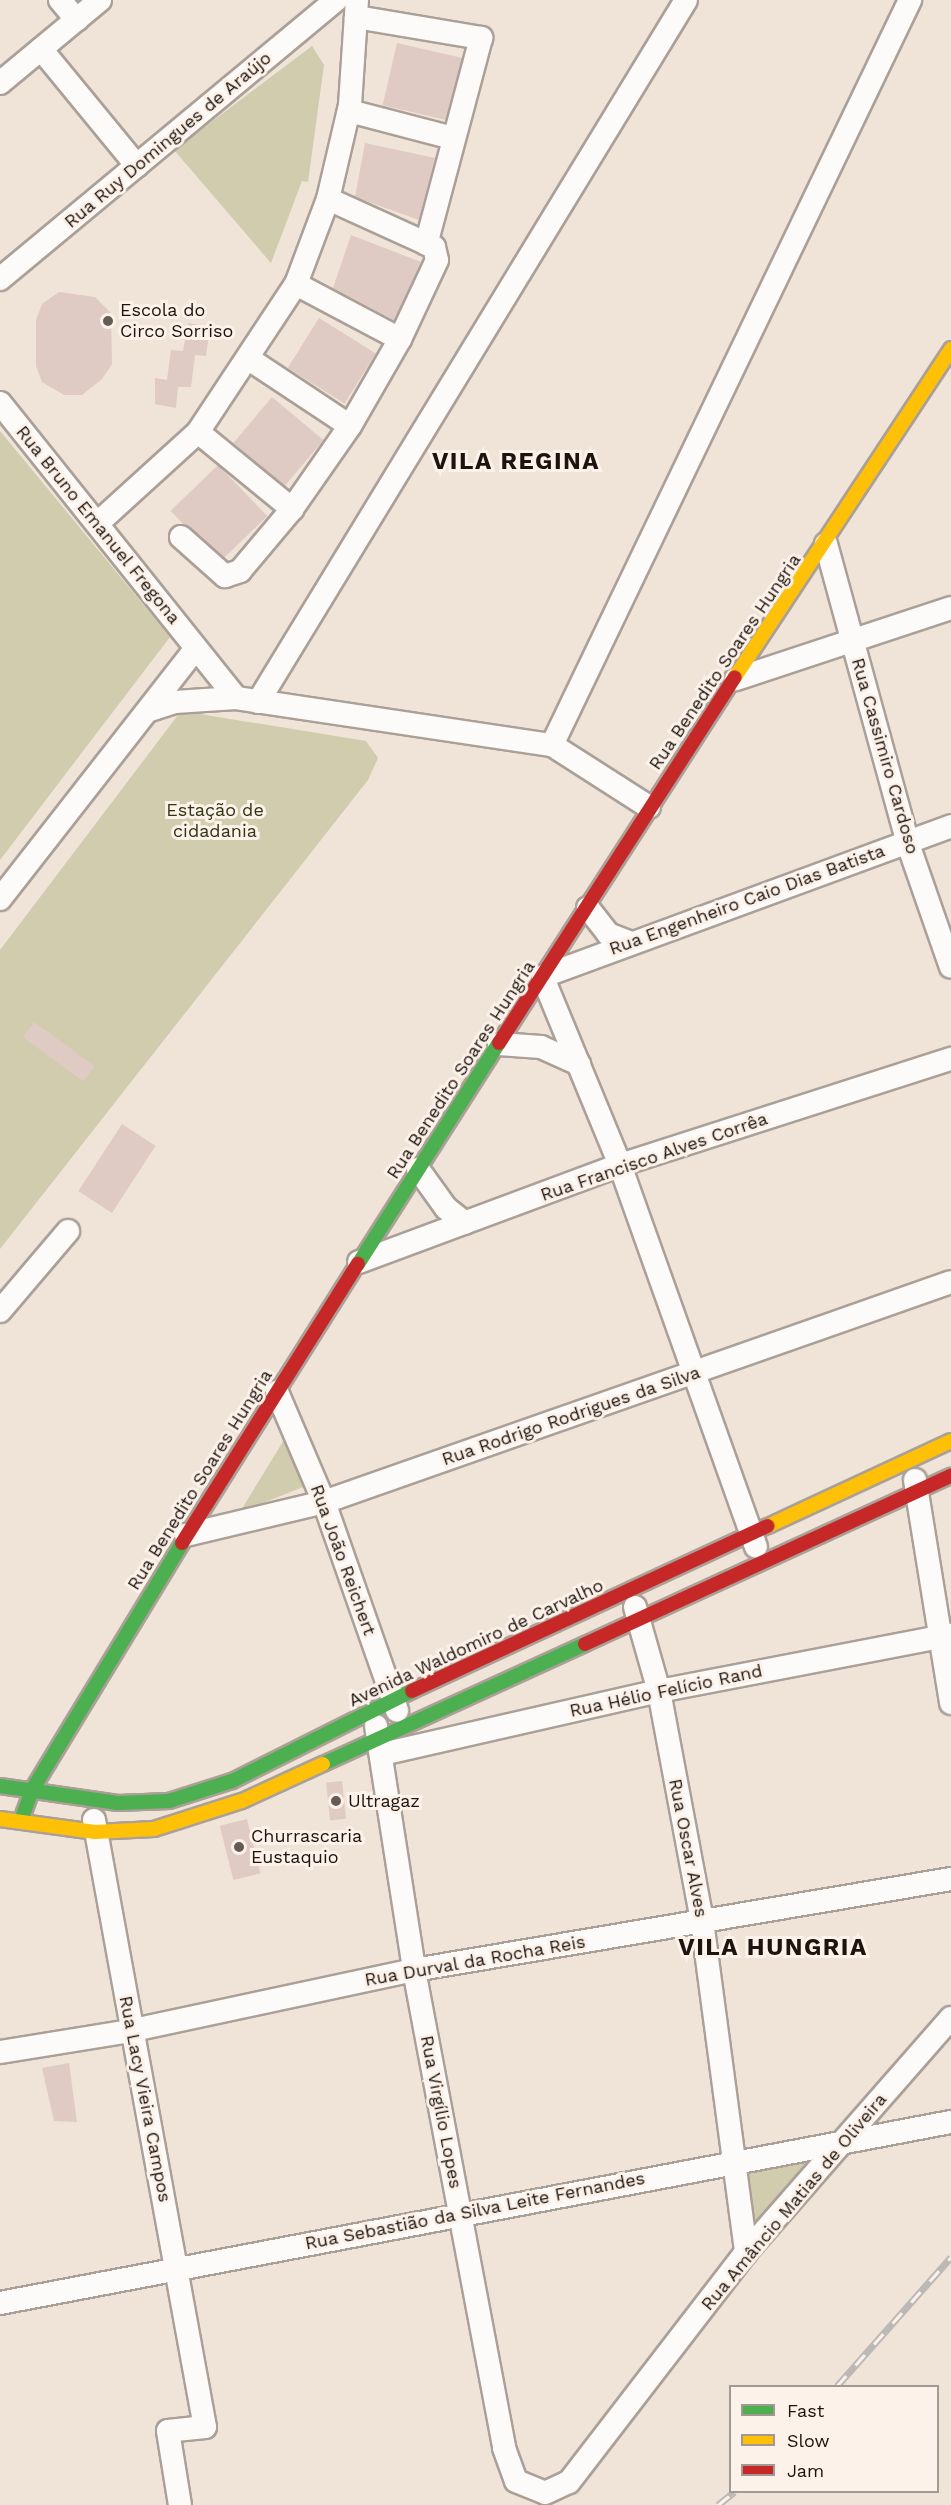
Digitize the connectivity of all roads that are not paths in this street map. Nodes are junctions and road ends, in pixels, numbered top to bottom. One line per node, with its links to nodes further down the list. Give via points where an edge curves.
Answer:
1 (60, 0): 7 (street)
2 (100, 0): 7 (street)
3 (336, 0): 12 (street, Rua Ruy Domingues de Araújo)
4 (686, 0): 32 (street)
5 (910, 0): 34 (street)
6 (357, 9): 10 (street); 11 (street, via 481,38)
7 (77, 20): 8 (street)
8 (41, 49): 9 (street); 12 (street)
9 (0, 83)
10 (348, 111): 11 (street); 13 (street)
11 (453, 138): 14 (street)
12 (137, 166): 15 (street, Rua Ruy Domingues de Araújo)
13 (328, 199): 14 (street); 16 (street)
14 (426, 244): 17 (street, via 434,247 437,260)
15 (0, 279)
16 (296, 284): 17 (street); 19 (street)
17 (400, 339): 22 (street)
18 (951, 349): 20 (main road, Rua Benedito Soares Hungria)
19 (249, 359): 22 (street); 23 (street)
20 (941, 376): 27 (main road, Rua Benedito Soares Hungria)
21 (0, 403): 25 (street, Rua Bruno Emanuel Fregona)
22 (350, 426): 24 (street)
23 (198, 432): 24 (street); 25 (street)
24 (292, 509): 26 (street, via 234,576 225,576)
25 (99, 522): 30 (street, Rua Bruno Emanuel Fregona)
26 (182, 537)
27 (826, 544): 29 (street, Rua Cassimiro Cardoso); 31 (main road, Rua Benedito Soares Hungria)
28 (951, 608): 29 (street)
29 (853, 644): 31 (street); 37 (street, Rua Cassimiro Cardoso)
30 (196, 648): 32 (street, Rua Bruno Emanuel Fregona); 33 (street)
31 (736, 680): 35 (main road, Rua Benedito Soares Hungria)
32 (247, 700): 33 (street, via 175,702); 34 (street)
33 (150, 710): 38 (street)
34 (552, 745): 35 (street)
35 (649, 807): 39 (main road, Rua Benedito Soares Hungria)
36 (951, 826): 37 (street, Rua Engenheiro Caio Dias Batista)
37 (908, 840): 40 (street, Rua Engenheiro Caio Dias Batista); 41 (street, Rua Cassimiro Cardoso)
38 (0, 899)
39 (588, 908): 40 (street, via 608,934); 42 (main road, Rua Benedito Soares Hungria)
40 (631, 943): 42 (street, Rua Engenheiro Caio Dias Batista)
41 (951, 967)
42 (544, 977): 43 (main road, Rua Benedito Soares Hungria); 45 (street)
43 (499, 1044): 45 (street, via 541,1047); 47 (main road, Rua Benedito Soares Hungria)
44 (951, 1059): 46 (street, Rua Francisco Alves Corrêa)
45 (579, 1064): 46 (street)
46 (620, 1165): 48 (street, Rua Francisco Alves Corrêa); 53 (street)
47 (418, 1169): 48 (street, via 446,1208); 50 (main road, Rua Benedito Soares Hungria)
48 (465, 1223): 50 (street, Rua Francisco Alves Corrêa)
49 (68, 1231): 52 (street)
50 (359, 1262): 54 (main road, Rua Benedito Soares Hungria)
51 (951, 1282): 53 (street, Rua Rodrigo Rodrigues da Silva)
52 (0, 1311)
53 (694, 1374): 59 (street, Rua Rodrigo Rodrigues da Silva); 60 (street)
54 (277, 1392): 59 (street, Rua João Reichert); 61 (main road, Rua Benedito Soares Hungria)
55 (951, 1441): 56 (main road, Avenida Waldomiro de Carvalho)
56 (910, 1460): 58 (street); 60 (main road, Avenida Waldomiro de Carvalho)
57 (951, 1476): 58 (main road)
58 (917, 1491): 62 (main road); 65 (street)
59 (324, 1502): 61 (street, Rua Rodrigo Rodrigues da Silva); 67 (street, Rua João Reichert)
60 (752, 1534): 62 (street); 63 (main road, Avenida Waldomiro de Carvalho)
61 (186, 1535): 73 (main road, Rua Benedito Soares Hungria)
62 (762, 1562): 64 (main road)
63 (630, 1590): 64 (street, Rua Oscar Alves); 67 (main road, Avenida Waldomiro de Carvalho)
64 (640, 1620): 66 (street, Rua Oscar Alves); 70 (main road)
65 (945, 1637): 66 (street, Rua Hélio Felício Rand); 68 (street)
66 (659, 1691): 71 (street, Rua Hélio Felício Rand); 79 (street, Rua Oscar Alves)
67 (393, 1700): 69 (main road, Avenida Waldomiro de Carvalho); 70 (street, Rua João Reichert)
68 (951, 1703)
69 (372, 1710): 71 (street, Rua Virgílio Lopes); 74 (main road, Avenida Waldomiro de Carvalho, via 232,1781 169,1801)
70 (403, 1730): 71 (main road)
71 (381, 1747): 77 (main road, via 196,1818 154,1829); 80 (street, Rua Virgílio Lopes)
72 (0, 1786): 73 (main road, Avenida Waldomiro de Carvalho)
73 (32, 1790): 74 (main road, Avenida Waldomiro de Carvalho); 76 (main road, Rua Benedito Soares Hungria)
74 (92, 1801): 77 (street, Rua Lacy Vieira Campos)
75 (0, 1819): 76 (main road)
76 (21, 1822): 77 (main road)
77 (95, 1832): 82 (street, Rua Lacy Vieira Campos)
78 (951, 1879): 79 (street, Rua Durval da Rocha Reis)
79 (702, 1922): 80 (street, Rua Durval da Rocha Reis); 86 (street, Rua Oscar Alves)
80 (414, 1970): 82 (street, Rua Durval da Rocha Reis); 87 (street, Rua Virgílio Lopes)
81 (951, 2018): 85 (street, Rua Amâncio Matias de Oliveira)
82 (129, 2031): 83 (street, Rua Durval da Rocha Reis); 89 (street, Rua Lacy Vieira Campos)
83 (0, 2052)
84 (951, 2122): 85 (street, Rua Sebastião da Silva Leite Fernandes)
85 (847, 2139): 86 (street, Rua Sebastião da Silva Leite Fernandes); 88 (street, Rua Amâncio Matias de Oliveira)
86 (732, 2161): 87 (street, Rua Sebastião da Silva Leite Fernandes); 88 (street, Rua Oscar Alves)
87 (460, 2213): 89 (street, Rua Sebastião da Silva Leite Fernandes); 91 (street, Rua Virgílio Lopes, via 504,2448 516,2481)
88 (746, 2252): 91 (street, Rua Amâncio Matias de Oliveira, via 569,2482)
89 (179, 2267): 90 (street, Rua Sebastião da Silva Leite Fernandes); 92 (street, Rua Lacy Vieira Campos, via 205,2427 168,2431)
90 (0, 2303)
91 (545, 2493)
92 (180, 2505)

